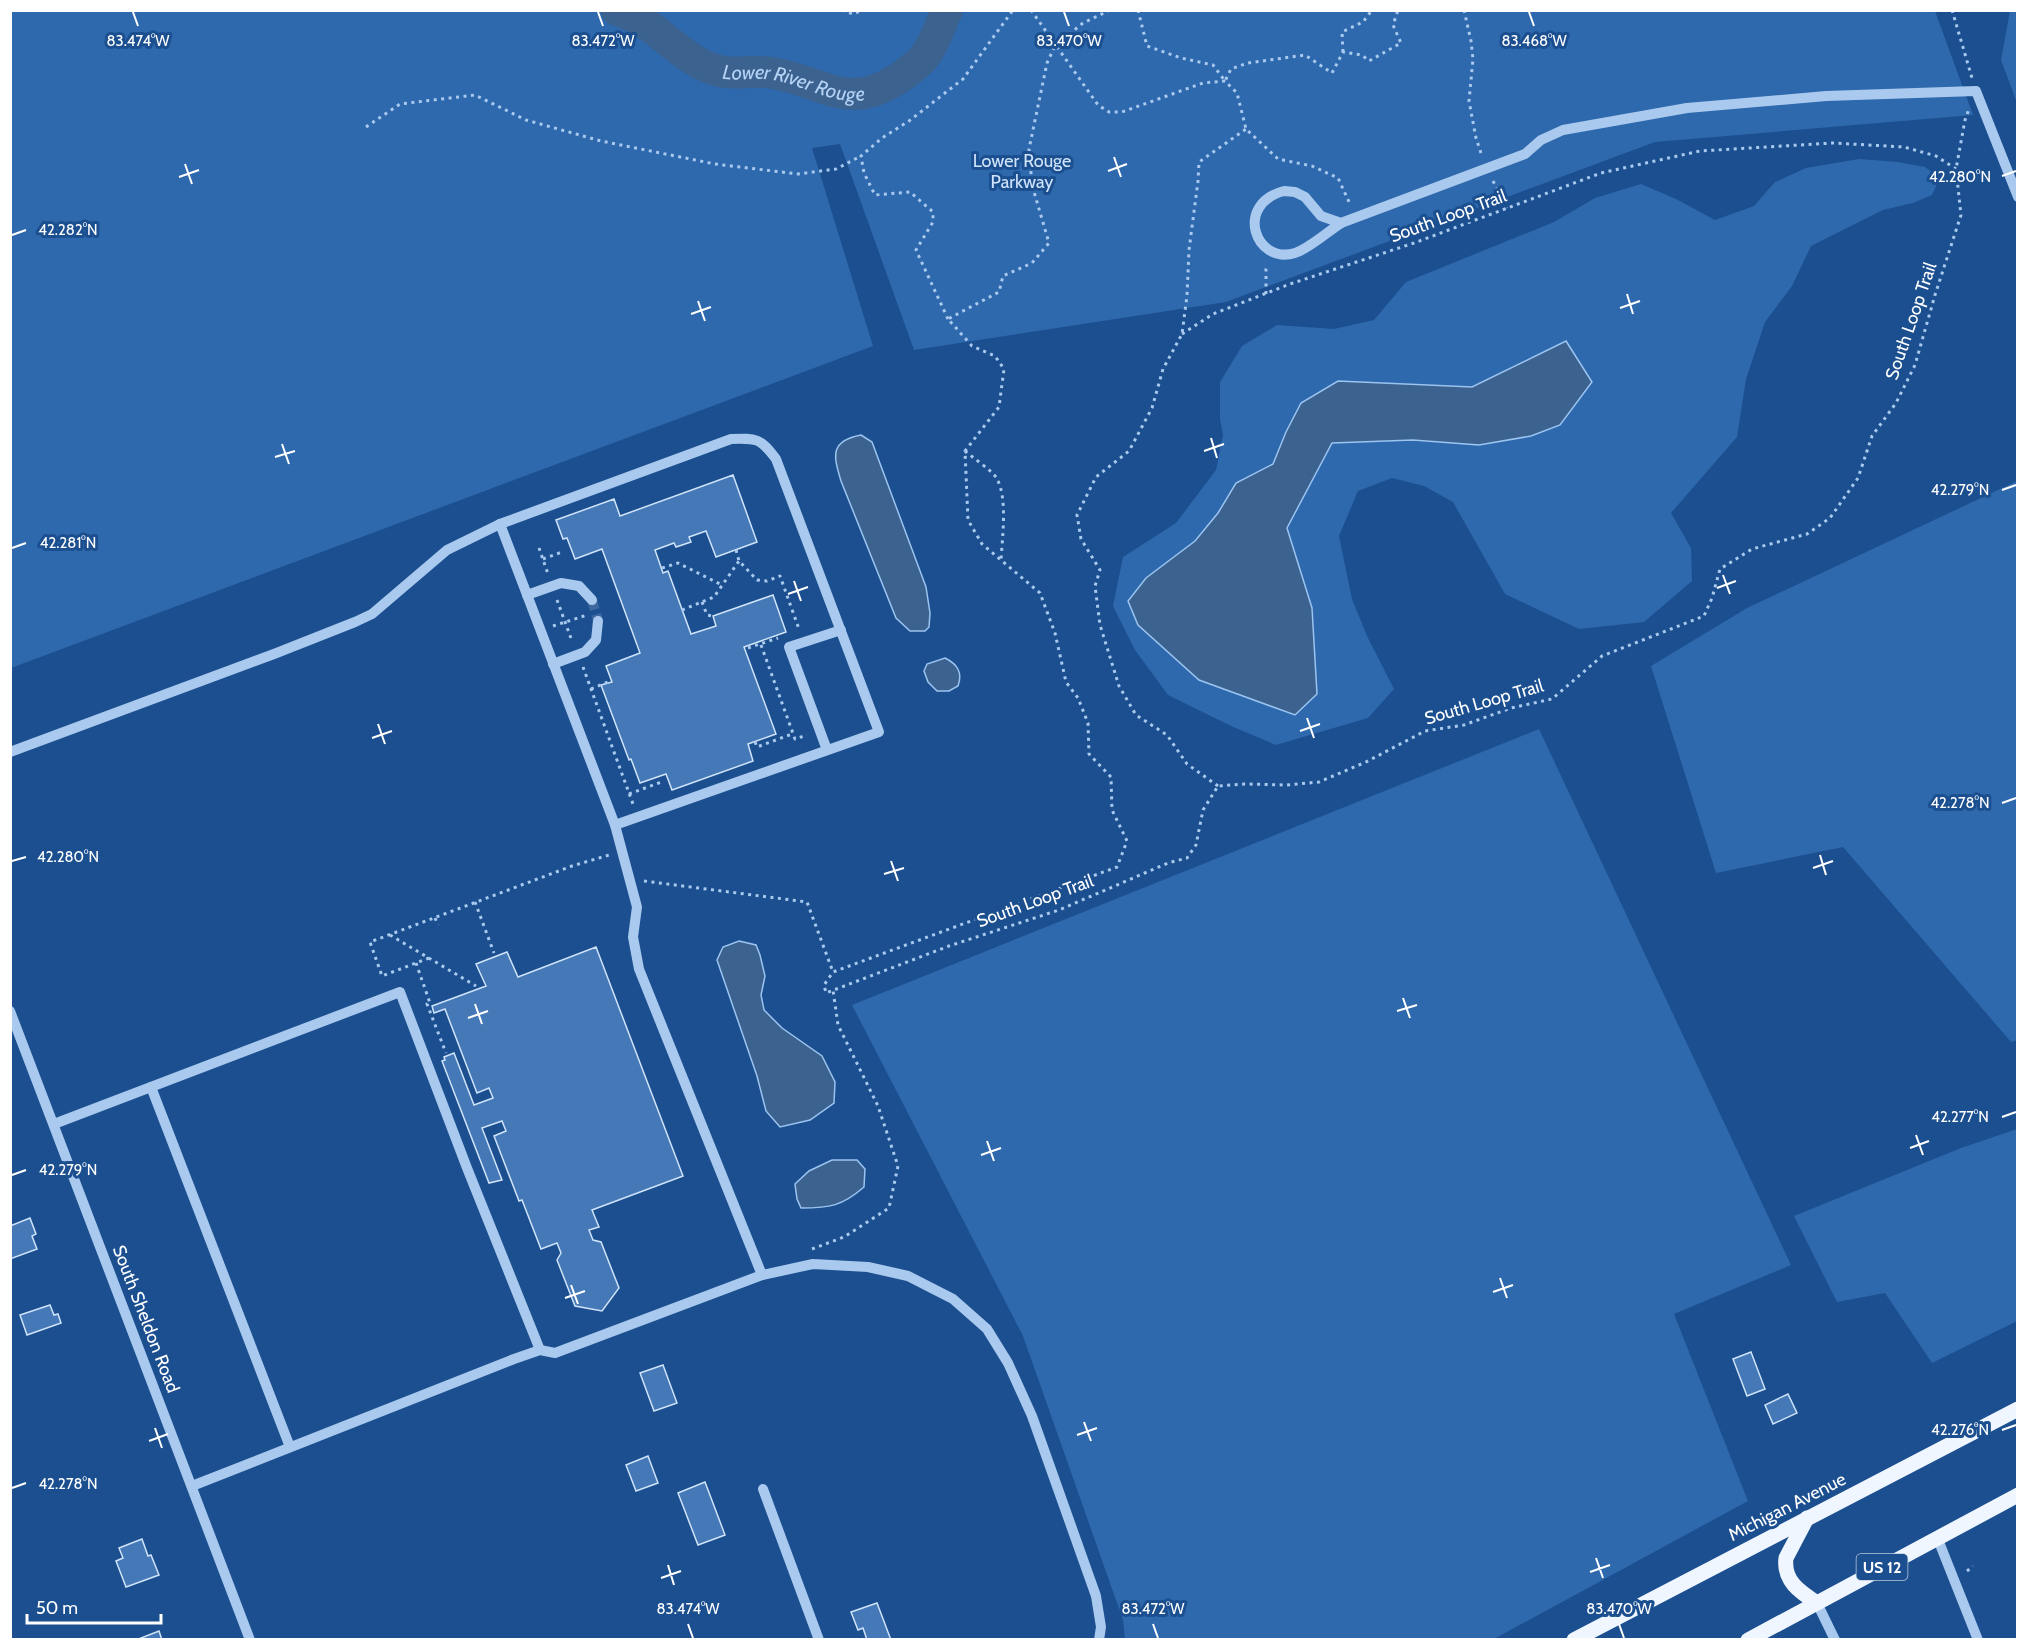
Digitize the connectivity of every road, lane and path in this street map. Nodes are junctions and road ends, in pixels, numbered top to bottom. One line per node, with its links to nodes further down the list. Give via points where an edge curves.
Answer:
1 (842, 10): 2 (path, via 853,14)
2 (863, 10)
3 (1013, 10): 17 (path, via 963,79)
4 (1031, 10): 11 (path)
5 (1110, 10): 11 (path, via 1083,23)
6 (1138, 10): 13 (path, via 1147,46 1213,65)
7 (1372, 10): 12 (path, via 1363,22 1342,32)
8 (1398, 10): 12 (path, via 1393,25 1401,43 1369,61 1362,55)
9 (1464, 10): 18 (path, via 1473,59 1469,101)
10 (1952, 11): 14 (path)
11 (1055, 46): 13 (path, via 1098,105 1109,112 1122,112 1203,83); 26 (path, via 1047,63 1029,149 1032,185 1049,243 1032,263 1003,276 999,292)
12 (1344, 52): 13 (path, via 1332,73 1305,55 1248,63 1231,69)
13 (1225, 81): 16 (path, via 1238,93)
14 (1976, 91): 18 (street, via 1826,96 1687,108 1563,130 1541,140 1525,154); 19 (path, via 1965,120); 20 (street)
15 (366, 127): 17 (path, via 400,104 474,95 525,120 601,141 715,164 798,174 836,169)
16 (1246, 129): 22 (path, via 1278,159 1312,166 1338,178); 27 (path, via 1199,162)
17 (861, 156): 26 (path, via 875,195 910,192 933,213 933,222 916,250)
18 (1486, 168): 21 (path); 22 (street)
19 (1956, 170): 21 (path, South Loop Trail, via 1936,156 1904,147 1833,143 1700,151 1601,173); 62 (path, South Loop Trail, via 1961,215 1915,365 1896,403 1872,436 1858,478 1830,518 1807,534 1752,549 1720,569 1704,616 1602,656 1552,699 1510,708 1464,725 1425,732 1319,782)
20 (2018, 197)
21 (1507, 208): 25 (path, South Loop Trail)
22 (1354, 217): 23 (street)
23 (1341, 223): 24 (street, via 1293,254); 24 (street, via 1321,216 1305,197 1295,192 1273,194 1257,209 1254,220 1258,239)
24 (1273, 252): 25 (path, via 1266,269)
25 (1266, 294): 27 (path, South Loop Trail, via 1213,314)
26 (948, 319): 28 (path, via 972,346 995,356 1004,369 999,407)
27 (1182, 334): 62 (path, via 1163,369 1152,408 1129,451 1096,477 1077,515 1081,539 1100,570 1095,586 1100,625 1119,686 1136,715 1167,735 1187,764)
28 (964, 451): 34 (path, South Loop Trail, via 968,520 982,544); 34 (path, via 997,478 1002,501)
29 (500, 524): 37 (street); 47 (street, via 731,440 753,438 776,459); 60 (street, via 447,550 372,614 355,622)
30 (736, 550): 33 (path)
31 (562, 552): 32 (path)
32 (543, 559)
33 (739, 561): 36 (path); 46 (path, via 757,580 780,576 799,630)
34 (1001, 561): 75 (path, South Loop Trail, via 1040,594 1066,682 1078,698 1088,723 1089,754 1111,777 1112,810 1127,841 1117,867)
35 (662, 568): 36 (path, via 678,562)
36 (722, 585): 40 (path, via 714,597)
37 (527, 595): 39 (street, via 561,583 579,586); 52 (street)
38 (557, 599): 45 (path)
39 (592, 600)
40 (702, 602): 41 (path); 43 (path, via 707,615)
41 (682, 610)
42 (582, 616): 45 (path)
43 (713, 616)
44 (598, 621): 52 (street, via 596,640 585,652)
45 (564, 623): 50 (path)
46 (807, 628)
47 (841, 630): 59 (street, via 879,732); 59 (street, via 789,646)
48 (780, 637): 49 (path)
49 (760, 644): 51 (path); 57 (path)
50 (574, 646)
51 (748, 648)
52 (553, 664): 65 (street)
53 (586, 665): 55 (path, via 582,666)
54 (610, 681): 55 (path)
55 (591, 688): 63 (path)
56 (814, 733): 57 (path, via 795,740)
57 (793, 734): 58 (path, via 756,747)
58 (754, 742)
59 (827, 750): 65 (street)
60 (10, 752)
61 (664, 781): 63 (path)
62 (1218, 786): 77 (path, South Loop Trail, via 1203,810 1197,845 1187,858 1059,910)
63 (629, 794): 64 (path)
64 (633, 804)
65 (615, 825): 66 (street)
66 (622, 852): 67 (street); 68 (path)
67 (629, 879): 75 (path, via 807,902); 83 (street, via 637,907 633,937 639,969)
68 (475, 902): 69 (path); 72 (path)
69 (435, 918): 70 (path); 71 (path)
70 (438, 925)
71 (390, 935): 73 (path); 74 (path, via 370,942 382,976)
72 (494, 952)
73 (429, 958): 74 (path); 76 (path)
74 (416, 963): 79 (path)
75 (833, 972): 77 (path, via 824,985 826,993)
76 (476, 987)
77 (833, 990): 82 (path, via 838,1025 878,1106 898,1166 889,1208 844,1237)
78 (10, 1011): 81 (street, South Sheldon Road)
79 (446, 1053)
80 (151, 1087): 81 (street); 84 (street, via 400,992); 86 (street)
81 (54, 1124): 87 (street, South Sheldon Road)
82 (812, 1249)
83 (762, 1275): 84 (street, via 555,1353); 97 (street, via 813,1264 868,1267 908,1276 953,1299 987,1329 1008,1363 1032,1416 1072,1525 1096,1596)
84 (540, 1350): 86 (street)
85 (2018, 1409): 90 (main road, Michigan Avenue)
86 (290, 1447): 87 (street)
87 (192, 1486): 95 (street, South Sheldon Road)
88 (763, 1488): 96 (street)
89 (2018, 1495): 91 (main road, US 12)
90 (1807, 1518): 94 (main road, via 1785,1565 1792,1584); 98 (main road, Michigan Avenue)
91 (1937, 1537): 94 (main road, US 12); 101 (street)
92 (1973, 1566): 93 (path)
93 (1967, 1570)
94 (1817, 1603): 99 (main road, US 12); 100 (street)
95 (250, 1640)
96 (819, 1640)
97 (1099, 1640)
98 (1574, 1640)
99 (1748, 1640)
100 (1835, 1640)
101 (1978, 1640)

